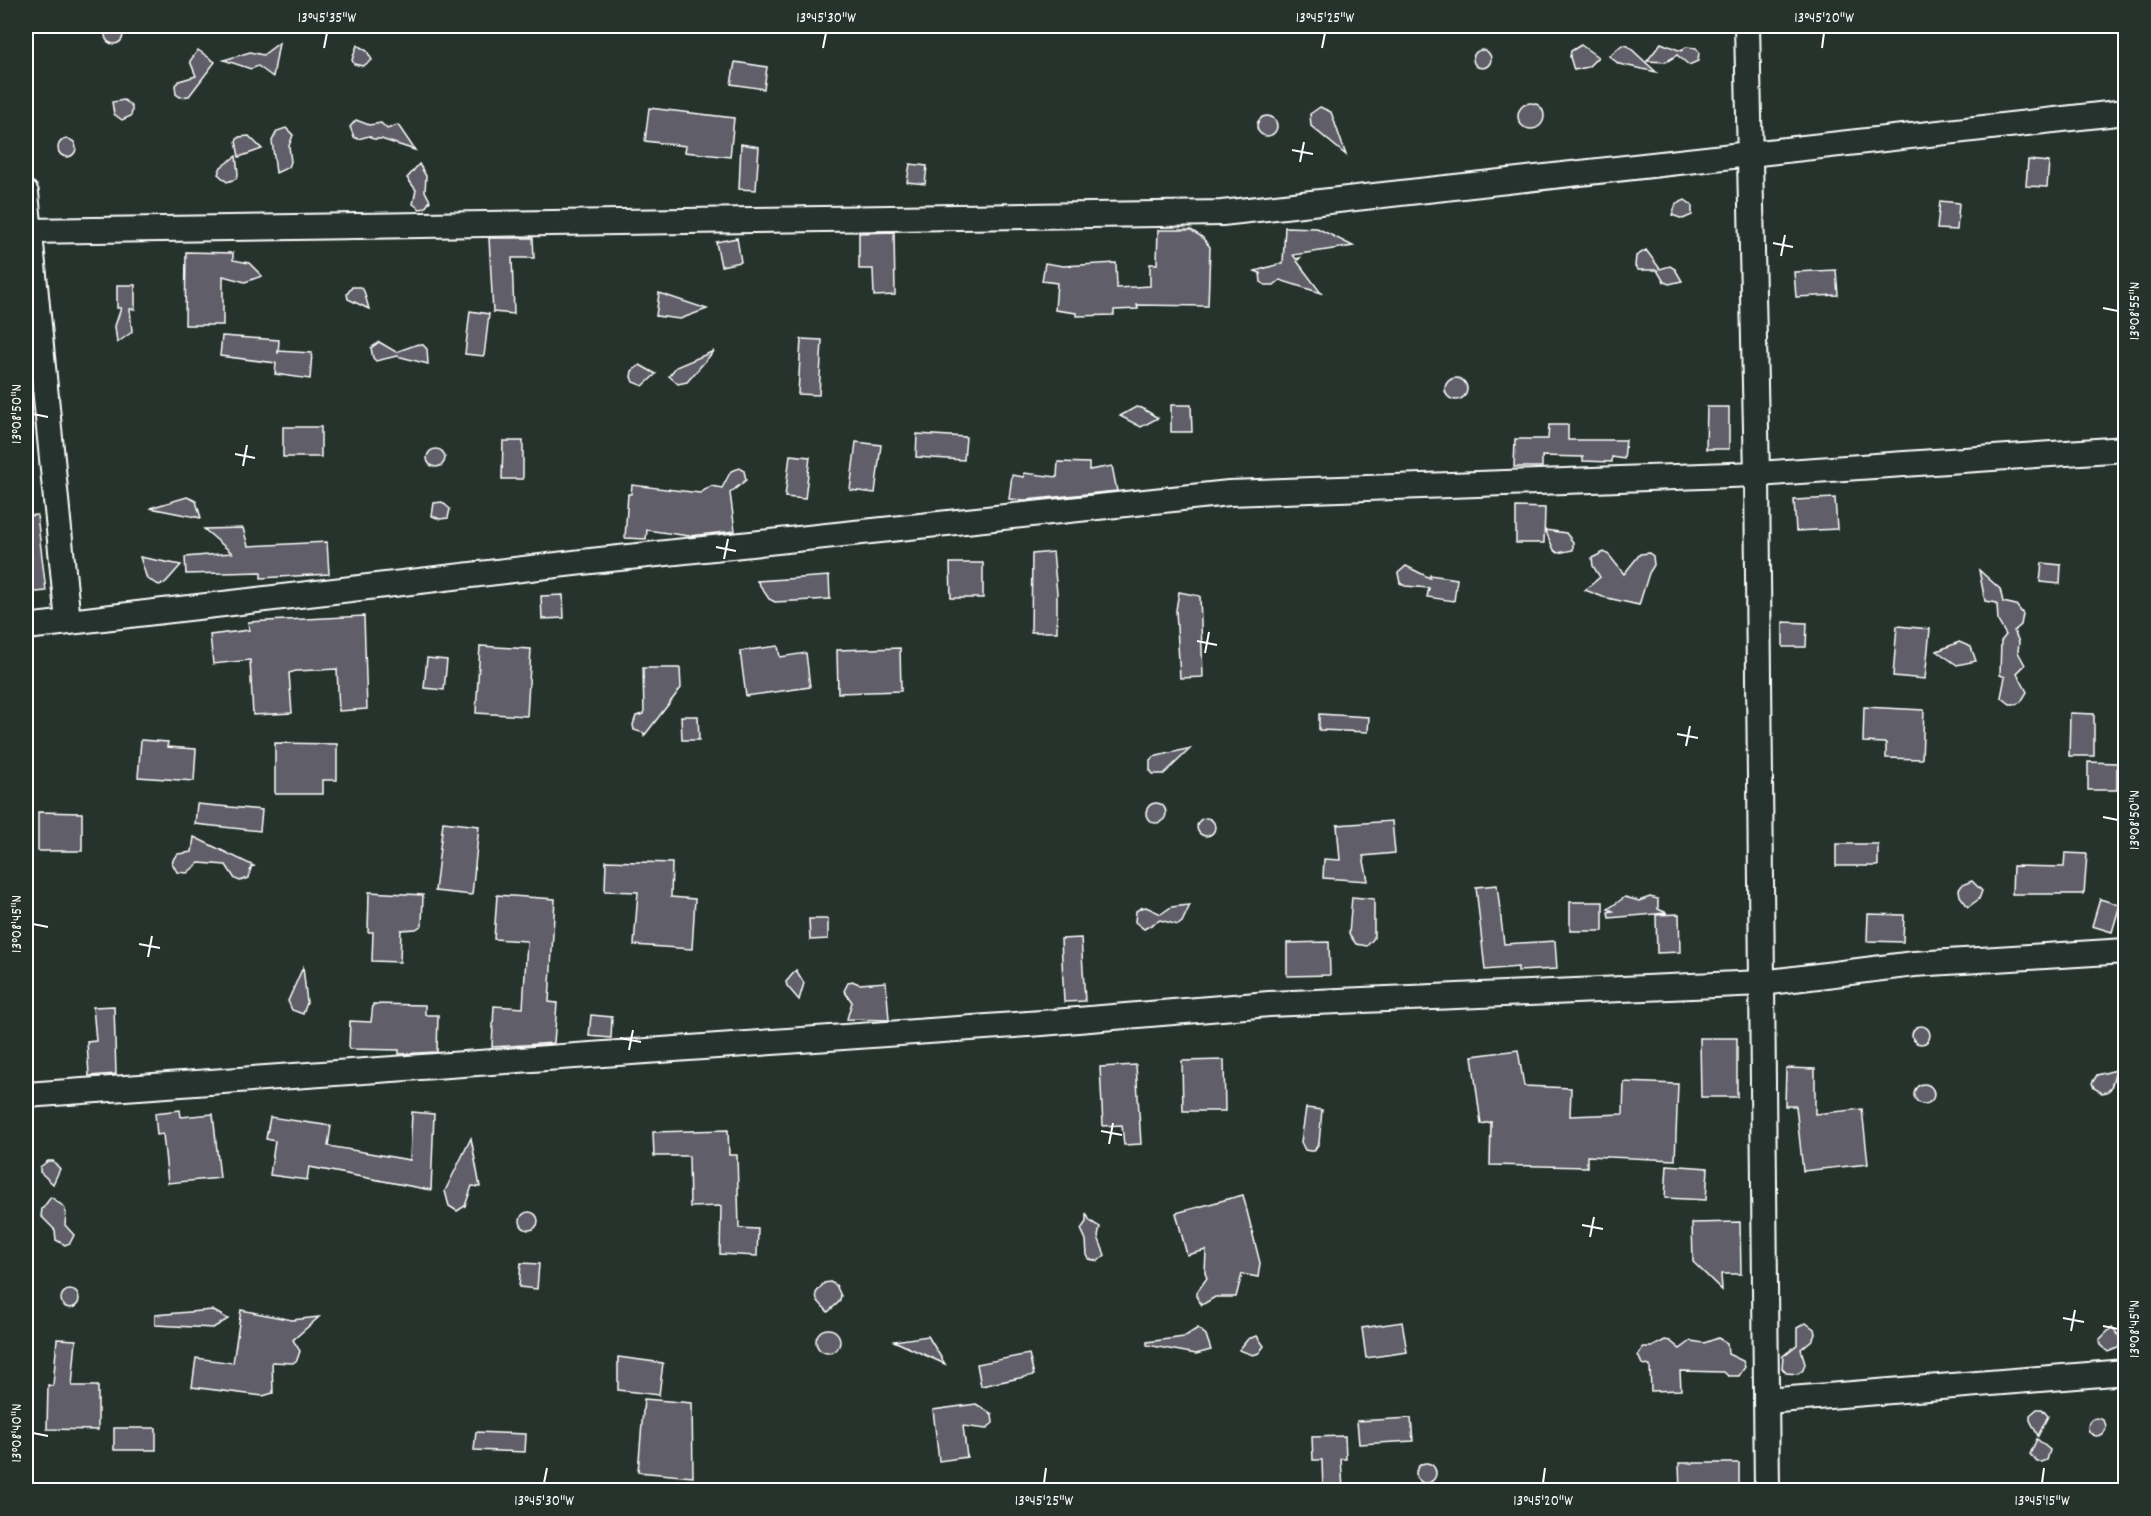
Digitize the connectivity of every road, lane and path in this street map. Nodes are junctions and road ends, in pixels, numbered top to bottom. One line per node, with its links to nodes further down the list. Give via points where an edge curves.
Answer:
1 (1747, 26): 3 (street)
2 (2126, 112): 3 (street)
3 (1750, 154): 5 (street, via 1222,213); 7 (street)
4 (26, 193): 5 (street)
5 (27, 230): 8 (street)
6 (2126, 449): 7 (street)
7 (1757, 474): 8 (street, via 1229,493); 11 (street)
8 (68, 622): 9 (street)
9 (26, 627)
10 (2126, 951): 11 (street, via 1914,964)
11 (1762, 983): 12 (street, via 1269,1004); 14 (street)
12 (26, 1095)
13 (2126, 1372): 14 (street)
14 (1766, 1401): 15 (street)
15 (1767, 1491)

